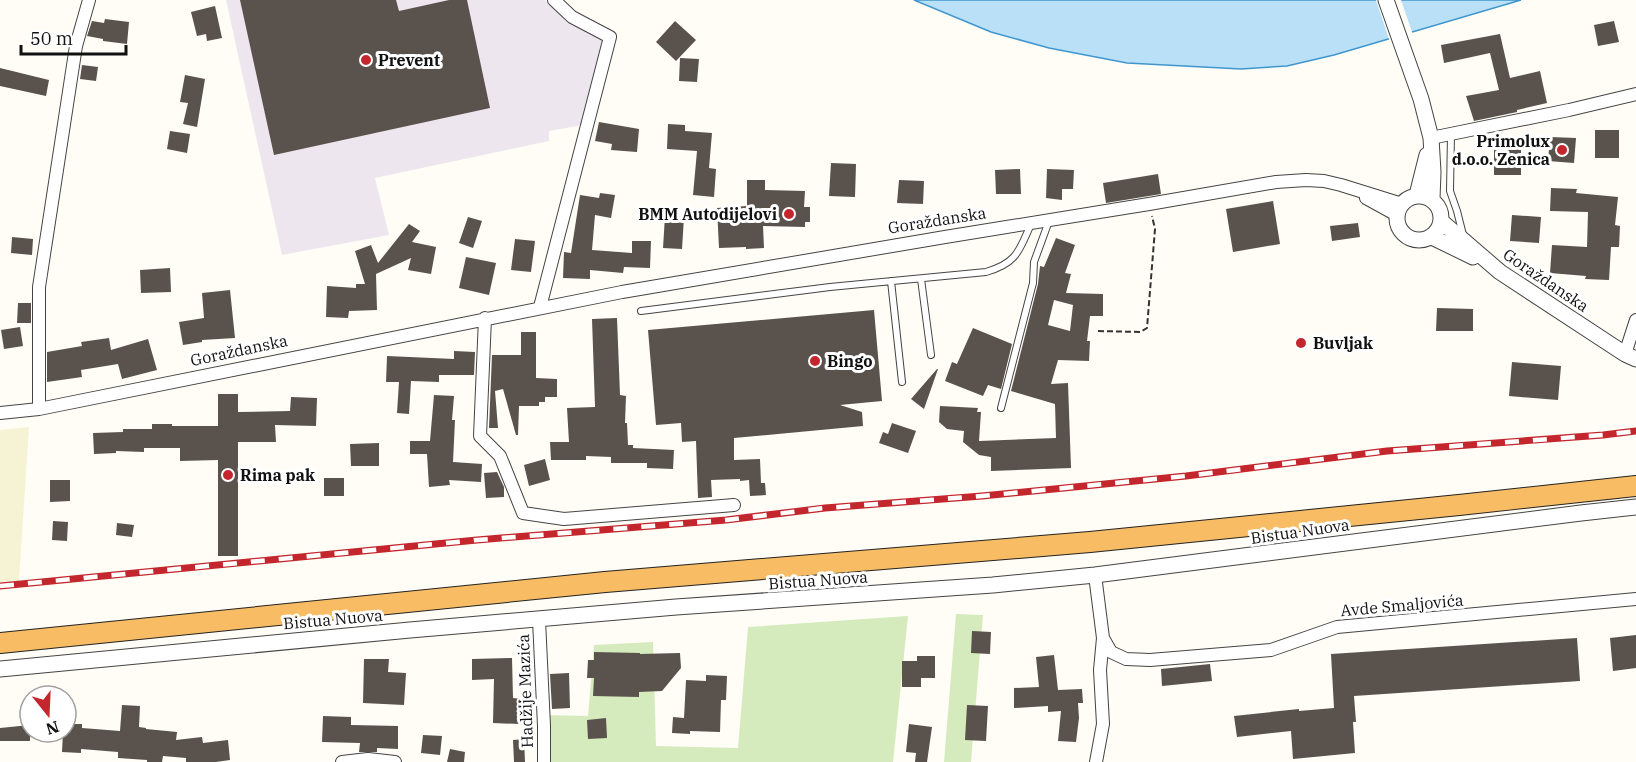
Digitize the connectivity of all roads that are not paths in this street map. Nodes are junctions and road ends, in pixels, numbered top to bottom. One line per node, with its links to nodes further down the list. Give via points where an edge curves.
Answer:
1 (89, 0): 25 (street, via 76,46 39,287)
2 (554, 0): 17 (street, via 572,16 610,37)
3 (1386, 0): 6 (street)
4 (1636, 94): 5 (street)
5 (1451, 134): 6 (street); 13 (lane, via 1450,191)
6 (1431, 138): 7 (street)
7 (1425, 197): 8 (street, via 1406,200); 10 (street, via 1441,210)
8 (1400, 209): 9 (street, Goraždanska, via 1341,184 1306,180); 12 (street, via 1400,229 1410,239)
9 (1049, 220): 11 (street, Goraždanska); 24 (lane, via 1034,262 1033,283)
10 (1442, 222): 12 (street); 13 (street, Goraždanska)
11 (1032, 223): 15 (lane, via 1016,256 1000,268); 17 (street, Goraždanska)
12 (1432, 237): 14 (street)
13 (1465, 242): 14 (street, Goraždanska)
14 (1500, 272): 22 (street, Goraždanska)
15 (921, 279): 16 (lane); 21 (lane)
16 (891, 281): 18 (lane); 23 (lane)
17 (540, 307): 19 (street, Goraždanska)
18 (641, 311)
19 (485, 318): 25 (street, Goraždanska); 28 (street, via 480,436 500,456 523,513 564,519)
20 (1636, 320): 22 (street)
21 (931, 355)
22 (1631, 356)
23 (902, 382)
24 (1001, 408)
25 (39, 409): 26 (street, Goraždanska)
26 (0, 413)
27 (1636, 486): 34 (highway, via 1090,542 605,582)
28 (734, 505)
29 (1636, 507): 30 (street, Bistua Nuova)
30 (1095, 575): 32 (street, Bistua Nuova); 33 (street)
31 (1636, 599): 33 (street, Avde Smaljovića, via 1337,627 1271,650 1211,656 1126,659 1112,652)
32 (539, 620): 35 (street, Bistua Nuova); 38 (street, Hadžije Mazića)
33 (1103, 638): 39 (street, via 1103,724)
34 (0, 643)
35 (0, 669)
36 (342, 762): 37 (street)
37 (394, 762)
38 (544, 762)
39 (1096, 762)

